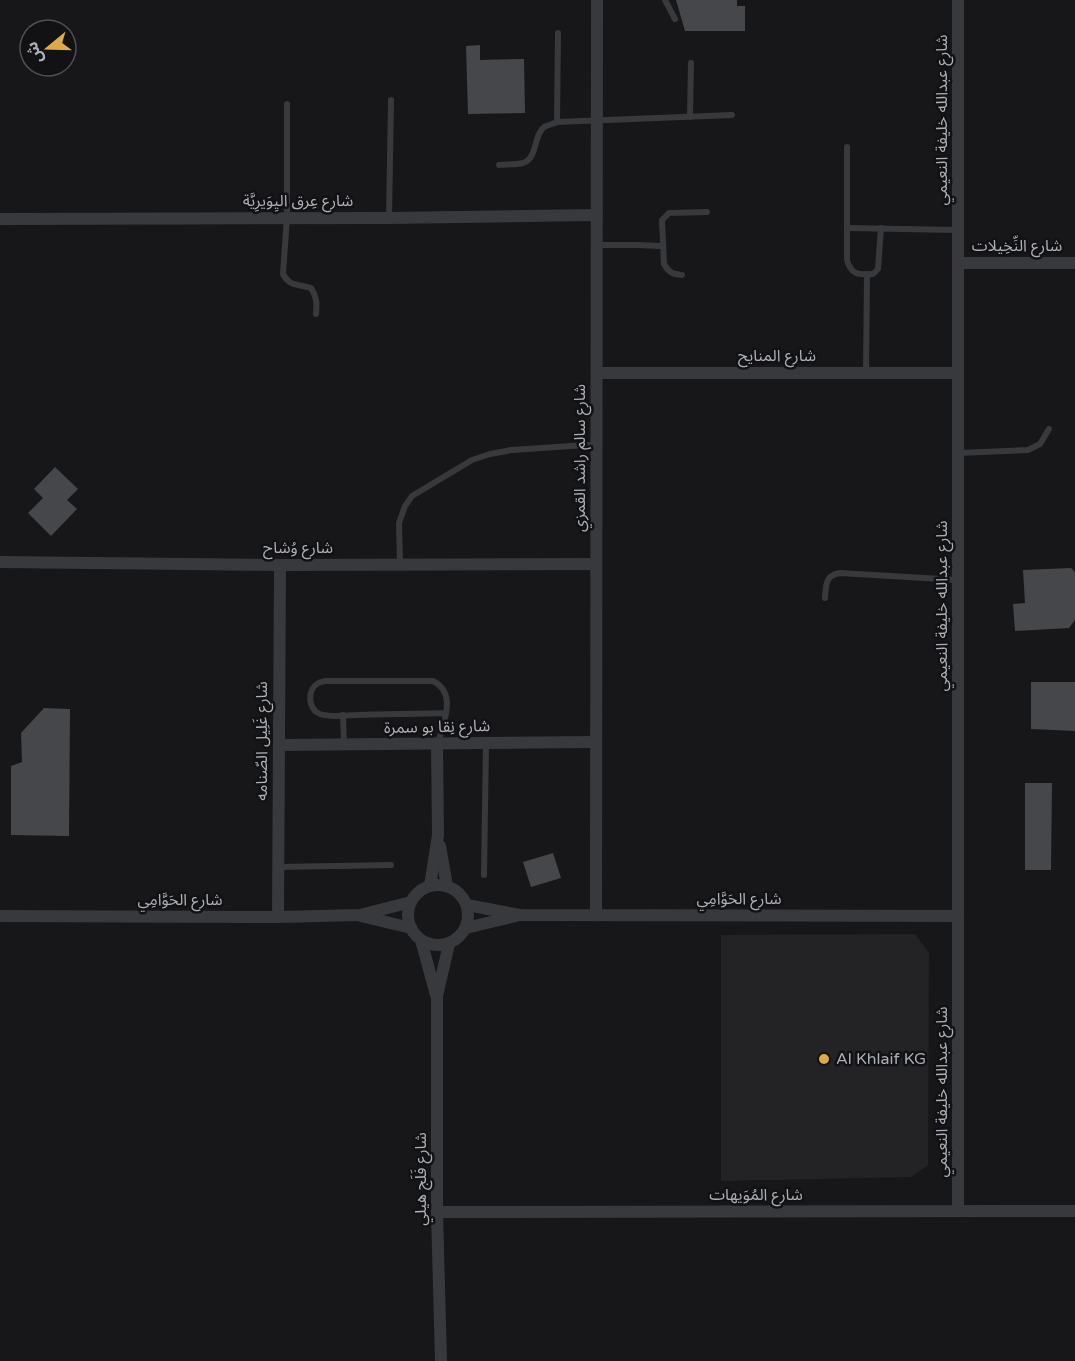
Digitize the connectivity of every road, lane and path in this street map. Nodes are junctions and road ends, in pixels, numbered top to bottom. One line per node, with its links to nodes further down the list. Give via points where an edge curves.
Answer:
1 (597, 0): 11 (street, شارع سالم راشد القمزي)
2 (665, 0): 4 (lane)
3 (958, 0): 22 (street, شارع عبدالله خليفة النعيمي)
4 (675, 19)
5 (558, 33): 12 (lane)
6 (691, 63): 10 (lane)
7 (391, 100): 18 (lane)
8 (287, 104): 17 (lane)
9 (732, 115): 10 (lane)
10 (690, 117): 11 (lane)
11 (597, 121): 12 (lane); 16 (street, شارع سالم راشد القمزي)
12 (558, 122): 14 (lane, via 540,132 528,160)
13 (847, 147): 20 (lane)
14 (499, 165)
15 (707, 212): 24 (lane, via 664,216)
16 (597, 215): 18 (street, شارع عِرق اليِوَيرِيَّة); 23 (street, شارع سالم راشد القمزي)
17 (288, 217): 18 (street, شارع عِرق اليِوَيرِيَّة); 19 (street, شارع عِرق اليِوَيرِيَّة); 29 (lane, via 283,274 293,285 311,288 317,302)
18 (389, 218)
19 (0, 219)
20 (848, 228): 21 (lane); 27 (lane, via 849,268)
21 (881, 228): 22 (lane); 27 (lane, via 878,269)
22 (958, 230): 25 (street, شارع عبدالله خليفة النعيمي)
23 (597, 245): 24 (lane); 30 (street, شارع سالم راشد القمزي)
24 (662, 246): 28 (lane, via 667,271)
25 (958, 263): 26 (street, شارع النِّخِيلات); 32 (street, شارع عبدالله خليفة النعيمي)
26 (1075, 263)
27 (867, 274): 31 (lane)
28 (682, 275)
29 (316, 314)
30 (597, 373): 31 (street, شارع المنايح); 34 (street, شارع سالم راشد القمزي)
31 (867, 373): 32 (street, شارع المنايح)
32 (958, 373): 35 (street, شارع عبدالله خليفة النعيمي)
33 (1049, 429): 35 (lane, via 1040,444 1028,450)
34 (597, 445): 37 (lane, via 490,454 472,460 412,496 399,523); 38 (street, شارع سالم راشد القمزي)
35 (958, 453): 40 (street, شارع عبدالله خليفة النعيمي)
36 (0, 562): 39 (street, شارع وُشاح)
37 (400, 564): 38 (street, شارع وُشاح); 39 (street, شارع وُشاح)
38 (596, 564): 44 (street, شارع سالم راشد القمزي)
39 (280, 565): 47 (street, شارع غَلِيل الصّنامه)
40 (958, 580): 41 (lane, via 840,573 828,578); 62 (street, شارع عبدالله خليفة النعيمي)
41 (825, 598)
42 (446, 713): 43 (lane); 43 (lane, via 445,691 433,681 315,684 311,690 314,711); 45 (lane)
43 (344, 715): 48 (lane)
44 (596, 742): 46 (street, شارع نِقا بو سمرة); 59 (street, شارع سالم راشد القمزي)
45 (438, 743): 46 (street, شارع نِقا بو سمرة); 48 (street, شارع نِقا بو سمرة); 49 (street)
46 (486, 743): 52 (lane)
47 (279, 745): 48 (street, شارع نِقا بو سمرة); 51 (street, شارع غَلِيل الصّنامه)
48 (344, 745)
49 (438, 835): 53 (street); 54 (street)
50 (391, 865): 51 (lane)
51 (278, 867): 61 (street, شارع غَلِيل الصّنامه)
52 (484, 875)
53 (430, 886): 54 (street); 55 (street, via 418,892)
54 (447, 886): 56 (street, via 459,893)
55 (411, 902): 57 (street, شارع الحَوَّامِي); 63 (street)
56 (467, 905): 58 (street, شارع الحَوَّامِي); 64 (street)
57 (360, 915): 61 (street, شارع الحَوَّامِي); 63 (street, شارع الحَوَّامِي)
58 (520, 915): 59 (street, شارع الحَوَّامِي); 64 (street, شارع الحَوَّامِي)
59 (596, 915): 62 (street, شارع الحَوَّامِي)
60 (0, 916): 61 (street, شارع الحَوَّامِي)
61 (278, 916)
62 (958, 916): 68 (street, شارع عبدالله خليفة النعيمي)
63 (411, 928): 65 (street)
64 (466, 928): 66 (street)
65 (421, 940): 66 (street, via 430,945); 67 (street, شارع فَلَج هيلي)
66 (449, 944): 67 (street, شارع فَلَج هيلي)
67 (437, 996): 70 (street, شارع فَلَج هيلي)
68 (958, 1211): 69 (street, شارع المُوَيهات); 70 (street, شارع المُوَيهات)
69 (1075, 1211)
70 (437, 1212): 71 (street, شارع فَلَج هيلي)
71 (441, 1361)

